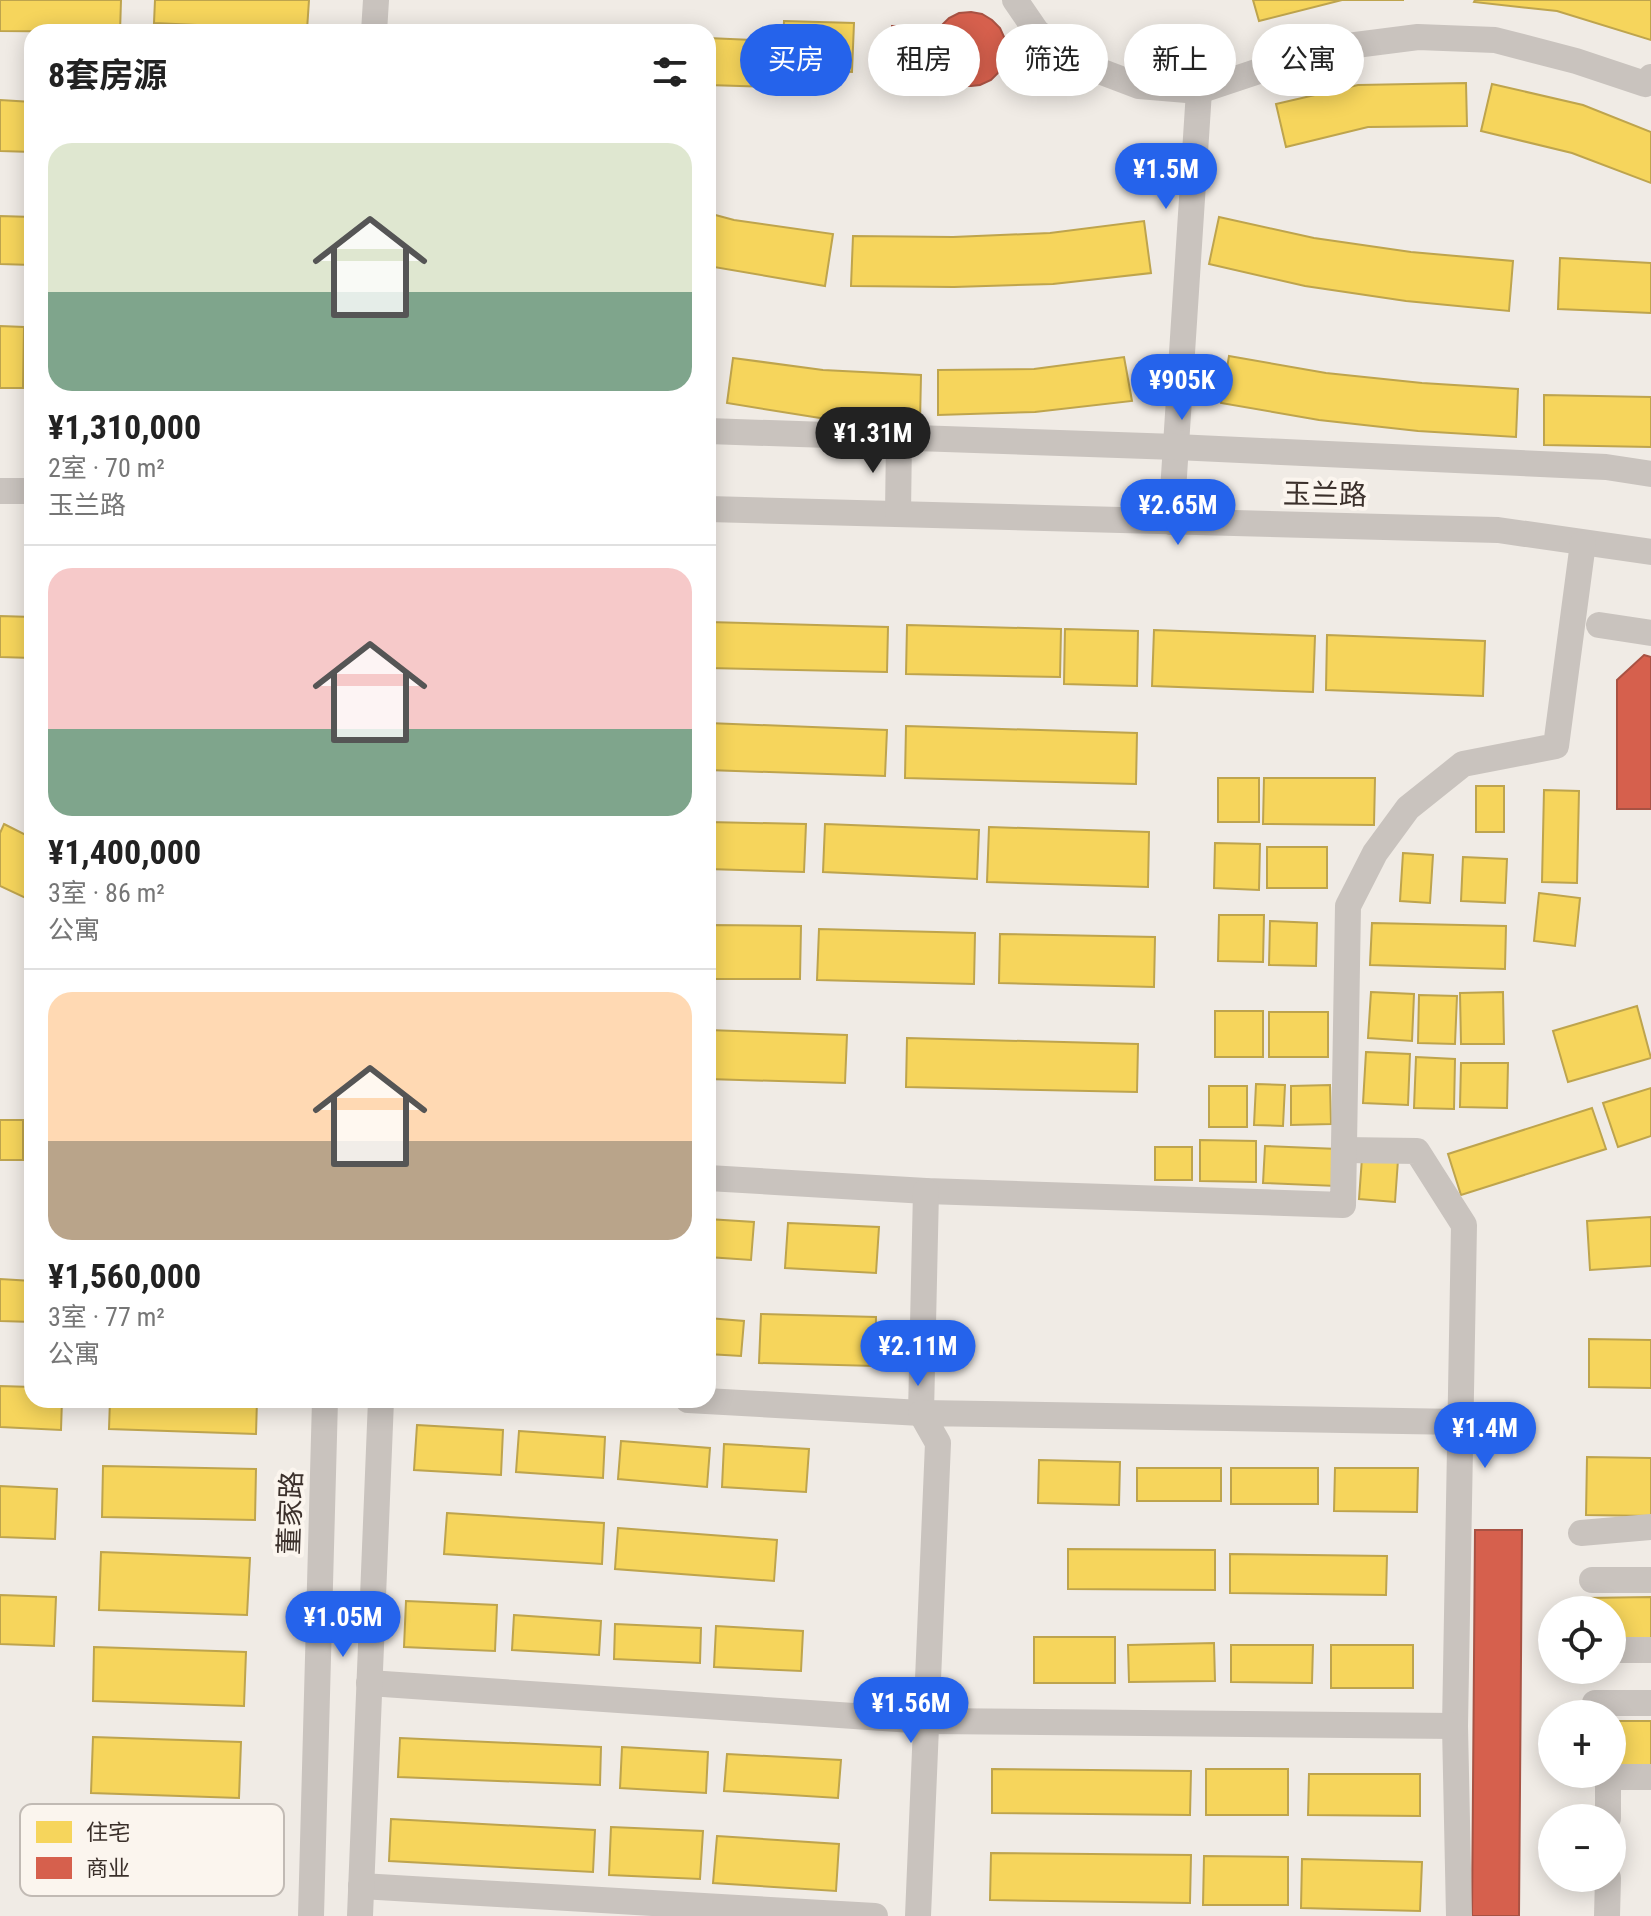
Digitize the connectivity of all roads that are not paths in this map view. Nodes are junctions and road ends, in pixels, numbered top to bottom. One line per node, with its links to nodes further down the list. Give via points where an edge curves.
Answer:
1 (376, 0): 3 (street)
2 (1015, 0): 6 (street, via 1037,32 1081,64)
3 (374, 24)
4 (1651, 77): 5 (street, via 1645,84 1495,40 1418,37 1332,48)
5 (1236, 79)
6 (1124, 80)
7 (1199, 96): 10 (street)
8 (716, 431): 9 (street)
9 (899, 438): 10 (street); 15 (street)
10 (1176, 447): 11 (street, via 1606,467); 16 (street)
11 (1651, 474)
12 (0, 491): 13 (street)
13 (24, 491)
14 (716, 509): 15 (street, 玉兰路)
15 (898, 514): 16 (street, 玉兰路)
16 (1171, 522): 17 (street, 玉兰路, via 1498,530)
17 (1583, 543): 18 (street, 玉兰路); 21 (street, via 1556,746 1463,764 1408,808 1375,853 1348,906)
18 (1651, 552)
19 (1599, 625): 20 (street)
20 (1651, 633)
21 (1344, 1150): 23 (street, via 1343,1205); 28 (street, via 1417,1151 1464,1225)
22 (716, 1178): 23 (street)
23 (926, 1191): 27 (street)
24 (716, 1402): 27 (street)
25 (325, 1408): 44 (street, 董家路)
26 (381, 1408): 35 (street)
27 (921, 1413): 28 (street); 38 (street, via 938,1443)
28 (1461, 1422): 39 (street)
29 (1651, 1527): 30 (street)
30 (1581, 1533)
31 (1592, 1580): 32 (street)
32 (1651, 1580)
33 (1626, 1650): 34 (street)
34 (1651, 1650)
35 (369, 1683): 38 (street); 42 (street)
36 (1626, 1703): 37 (street)
37 (1651, 1703)
38 (927, 1721): 39 (street); 47 (street)
39 (1455, 1726): 48 (street)
40 (1651, 1777): 41 (street, via 1608,1777)
41 (1608, 1804)
42 (361, 1886): 45 (street); 46 (street)
43 (1608, 1892): 49 (street)
44 (311, 1916)
45 (360, 1916)
46 (875, 1916)
47 (918, 1916)
48 (1459, 1916)
49 (1607, 1916)

